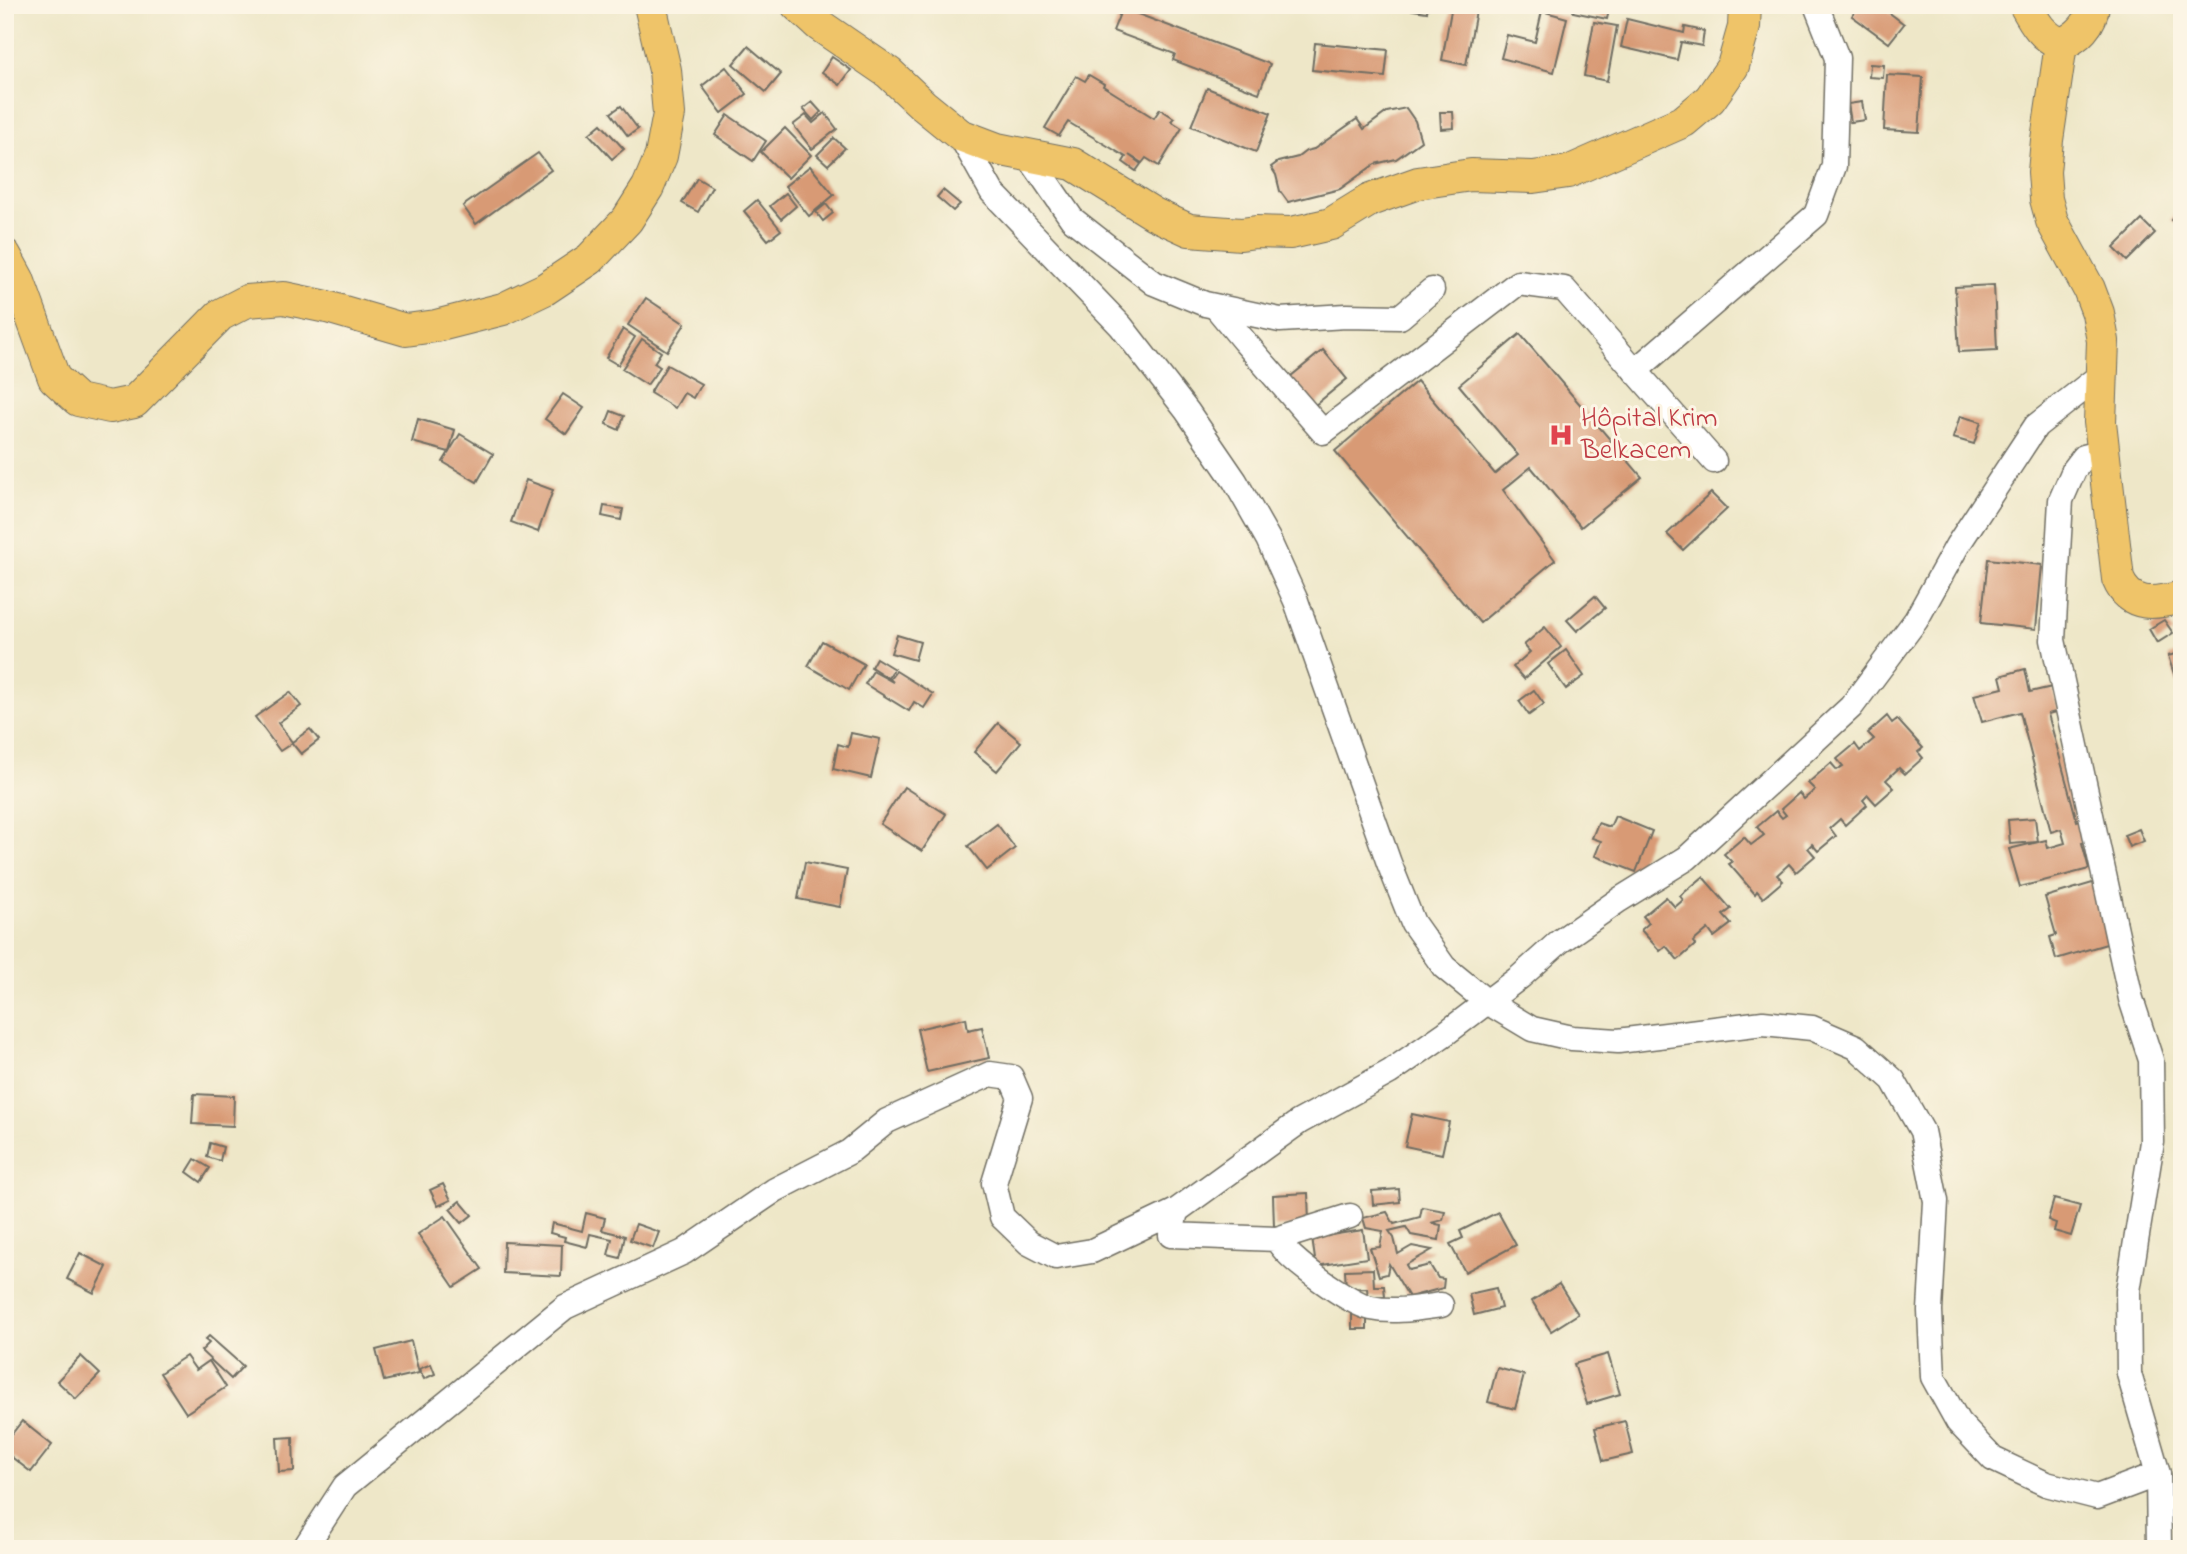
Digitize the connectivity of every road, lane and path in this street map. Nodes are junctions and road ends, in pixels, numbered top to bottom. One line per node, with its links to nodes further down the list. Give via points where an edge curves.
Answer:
1 (650, 5): 10 (main road, via 665,70 669,114 661,156 648,187 627,220 590,259 545,289 503,309 406,330 284,298 247,301 220,315 134,402 110,407 78,400 54,378)
2 (797, 5): 8 (main road, via 889,73)
3 (1745, 5): 9 (main road, via 1744,27 1732,66 1710,99 1684,121 1568,172 1533,177 1471,175 1418,183 1370,200 1331,224 1291,233 1189,230 1073,164)
4 (1816, 5): 13 (street, via 1837,58 1834,166 1816,215)
5 (2025, 5): 7 (main road, via 2039,30)
6 (2093, 5): 7 (main road, via 2081,32)
7 (2061, 44): 14 (main road, via 2047,140 2046,199 2052,221 2098,313)
8 (960, 135): 9 (main road, via 996,149); 18 (street, via 992,192 1121,326 1235,481 1296,601 1413,923 1444,967)
9 (1027, 154): 12 (street, via 1072,219 1154,283)
10 (5, 255)
11 (1432, 290): 12 (street, via 1399,317 1280,320)
12 (1216, 307): 13 (street, via 1323,432 1518,283 1564,289)
13 (1635, 371): 16 (street)
14 (2102, 374): 15 (main road, via 2100,422); 18 (street, via 2036,426 1957,546 1916,620 1852,707 1687,858 1559,942)
15 (2105, 452): 17 (main road, via 2114,561 2123,590 2139,601); 23 (street, via 2084,457 2061,500 2053,640 2131,999 2151,1060 2152,1142 2127,1291 2129,1374)
16 (1714, 461)
17 (2182, 597)
18 (1487, 1002): 19 (street, via 1390,1072 1299,1122); 23 (street, via 1532,1029 1572,1038 1618,1041 1763,1023 1812,1028 1856,1047 1893,1080 1922,1131 1936,1201 1930,1311 1933,1377 1958,1422 1993,1459 2046,1484 2097,1497)
19 (1176, 1211): 21 (street, via 1171,1235); 24 (street, via 1092,1251 1056,1257 1029,1243 1002,1217 994,1183 1020,1098 1011,1077 990,1074 887,1121 849,1152 775,1190 684,1252 565,1307 345,1486)
20 (1350, 1216): 21 (street)
21 (1278, 1239): 22 (street, via 1281,1248 1307,1269 1370,1308 1406,1310)
22 (1441, 1305)
23 (2158, 1475): 25 (street)
24 (304, 1549)
25 (2159, 1549)

